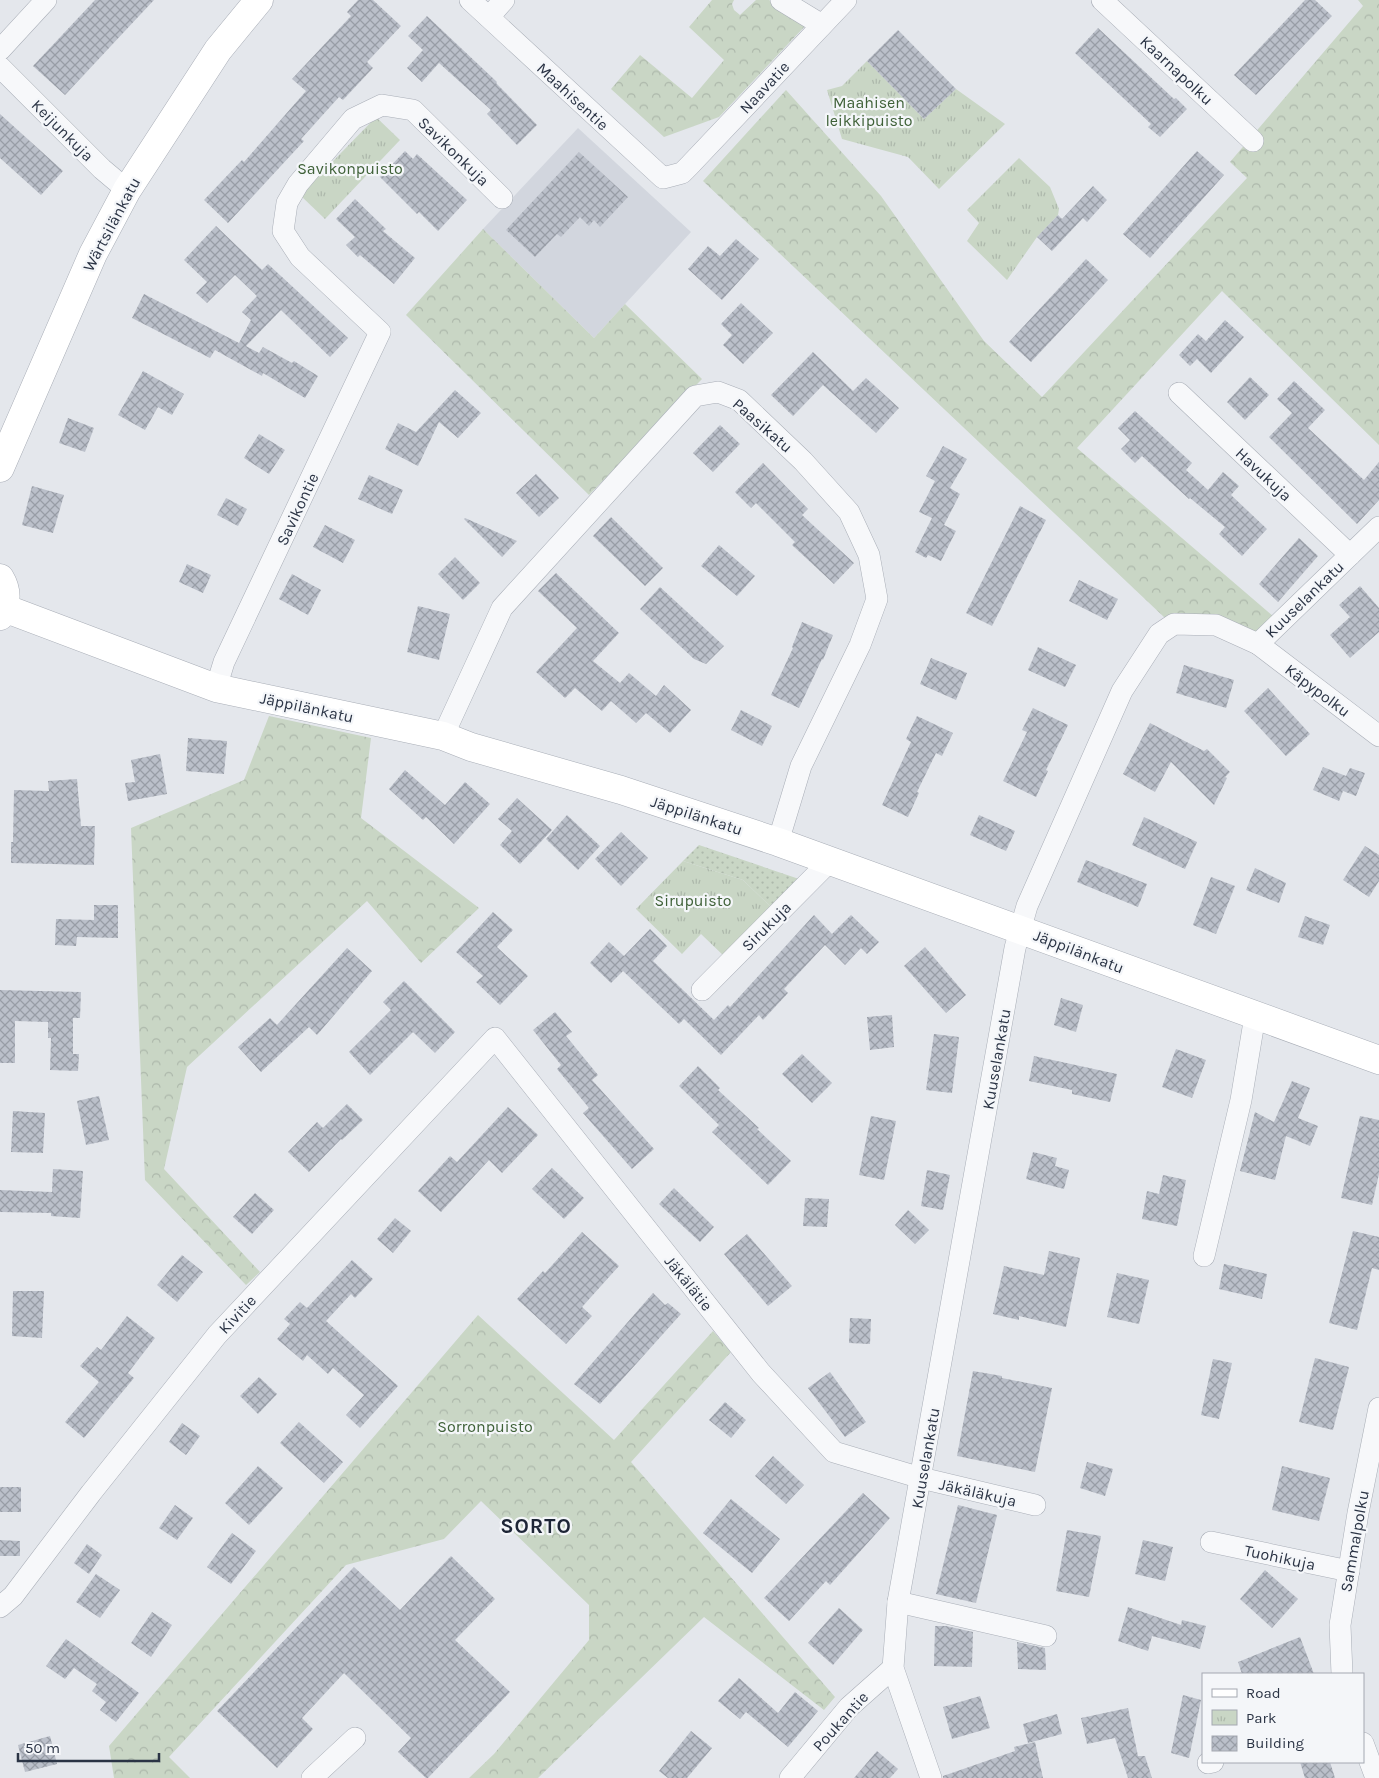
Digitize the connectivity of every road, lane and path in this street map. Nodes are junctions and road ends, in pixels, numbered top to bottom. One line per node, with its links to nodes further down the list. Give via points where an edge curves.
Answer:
1 (46, 0): 10 (street)
2 (259, 0): 14 (street, Wärtsilänkatu, via 218,50)
3 (470, 0): 8 (street, Maahisentie)
4 (504, 0): 8 (street)
5 (781, 0): 9 (street)
6 (846, 0): 9 (street, Naavatie)
7 (1102, 0): 12 (street, Kaarnapolku)
8 (489, 18): 13 (street, Maahisentie, via 664,178)
9 (822, 26): 13 (street, Naavatie)
10 (0, 50)
11 (0, 67): 14 (street, Keijunkuja)
12 (1253, 141)
13 (682, 173)
14 (127, 190): 18 (street, Wärtsilänkatu, via 93,254)
15 (502, 198): 16 (street, Savikonkuja, via 413,110 382,105 353,119 298,184 287,203 283,231 300,257)
16 (380, 332): 24 (street, Savikontie, via 224,662)
17 (1179, 393): 20 (street, Havukuja)
18 (0, 468)
19 (1379, 527): 20 (street, Kuuselankatu)
20 (1350, 555): 23 (street, Kuuselankatu)
21 (0, 578): 22 (street, via 6,593)
22 (2, 612): 24 (street, Jäppilänkatu)
23 (1258, 644): 26 (street, Käpypolku); 29 (street, Kuuselankatu, via 1216,625 1174,624 1158,634 1122,691 1027,906)
24 (216, 688): 25 (street, Jäppilänkatu)
25 (443, 736): 27 (street, Jäppilänkatu); 27 (street, Paasikatu, via 502,608 695,396 718,392 738,400 803,461 849,512 869,555 877,599 860,645 802,766)
26 (1379, 736)
27 (778, 842): 28 (street, Jäppilänkatu)
28 (830, 861): 29 (street, Jäppilänkatu); 30 (street, Sirukuja)
29 (1020, 929): 31 (street, Jäppilänkatu); 36 (street, Kuuselankatu)
30 (702, 990)
31 (1255, 1016): 33 (street, Jäppilänkatu); 34 (street, via 1241,1100)
32 (495, 1038): 36 (street, Jäkälätie, via 761,1373 834,1452); 41 (street, Kivitie, via 217,1335 13,1596)
33 (1379, 1060)
34 (1204, 1256)
35 (1379, 1408): 39 (street, Sammalpolku)
36 (921, 1478): 37 (street, Jäkäläkuja); 40 (street, Kuuselankatu)
37 (1035, 1505)
38 (1211, 1542): 39 (street, Tuohikuja)
39 (1349, 1571): 44 (street, Sammalpolku, via 1340,1625)
40 (898, 1602): 42 (street); 43 (street, Kuuselankatu)
41 (0, 1607)
42 (1046, 1636)
43 (893, 1668): 48 (street, Poukantie, via 849,1707); 49 (street, Kuuselankatu)
44 (1342, 1673)
45 (355, 1738): 47 (street)
46 (1364, 1746): 50 (street)
47 (312, 1778)
48 (790, 1778)
49 (931, 1778)
50 (1376, 1778)

